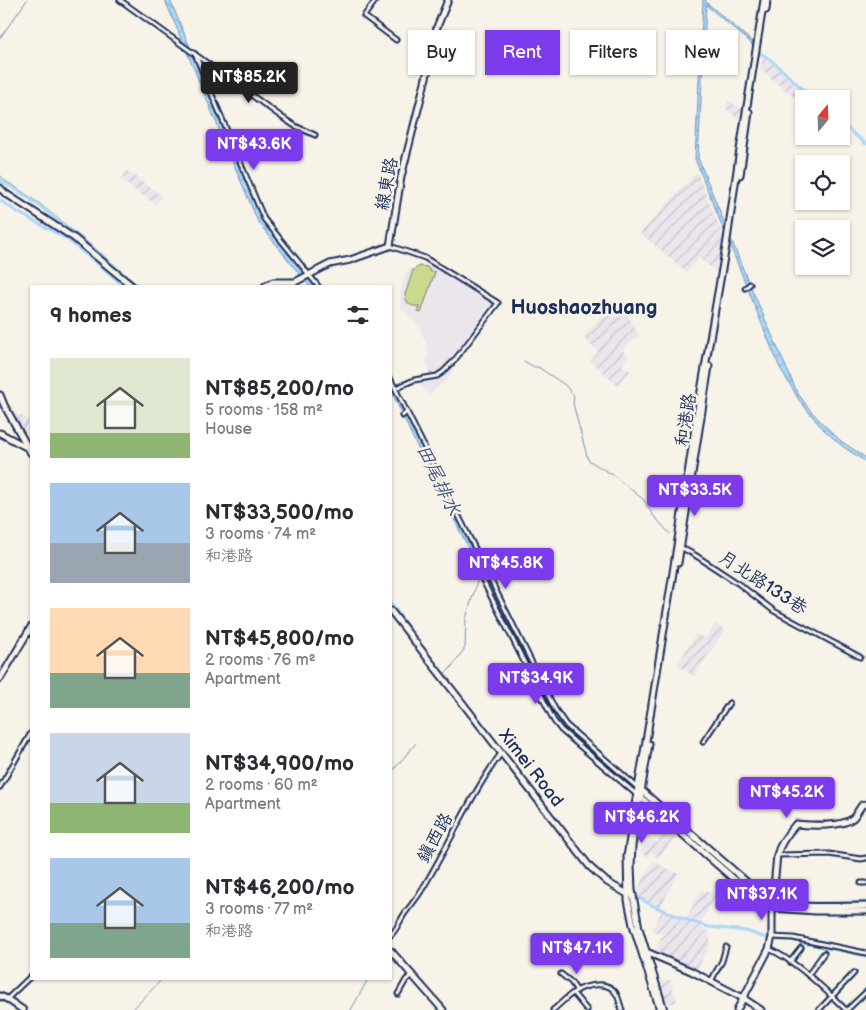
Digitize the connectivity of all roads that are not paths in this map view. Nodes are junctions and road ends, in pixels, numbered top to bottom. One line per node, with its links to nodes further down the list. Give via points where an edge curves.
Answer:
1 (120, 0): 6 (street)
2 (376, 0): 5 (street, via 364,16)
3 (448, 0): 9 (street, 線東路, via 437,27 401,177)
4 (766, 0): 24 (street, 和港路)
5 (396, 40)
6 (195, 54): 7 (street, via 283,118); 10 (street, via 264,219)
7 (315, 135)
8 (0, 188): 12 (street, via 74,238)
9 (390, 246): 10 (street, via 330,264); 17 (street, via 425,258 498,303 443,372)
10 (309, 275): 13 (street, via 295,282); 14 (street)
11 (750, 284): 15 (street)
12 (131, 285)
13 (267, 285)
14 (317, 285)
15 (745, 288)
16 (392, 382): 17 (street)
17 (396, 388): 20 (street)
18 (0, 395): 19 (street)
19 (2, 403): 23 (street)
20 (407, 412): 21 (street); 33 (street)
21 (402, 416)
22 (0, 433): 23 (street)
23 (30, 451)
24 (678, 547): 28 (street, 月北路133巷, via 739,584 774,611); 39 (street, 和港路)
25 (474, 563): 34 (street)
26 (392, 612): 37 (street, Ximei Road)
27 (30, 629): 30 (street)
28 (860, 657)
29 (0, 666): 30 (street)
30 (6, 669): 31 (street)
31 (0, 679)
32 (729, 703): 36 (street)
33 (566, 725): 34 (street); 39 (street)
34 (561, 730): 39 (street)
35 (30, 735): 38 (street)
36 (703, 742)
37 (502, 752): 45 (street, Ximei Road, via 590,866 607,882); 49 (street, 鎮西路, via 422,890)
38 (0, 787)
39 (639, 792): 45 (street, 和港路); 46 (street)
40 (866, 804): 41 (street, via 848,821 832,825 796,824 783,840)
41 (777, 855): 42 (street, via 829,854); 46 (street)
42 (866, 858)
43 (861, 883): 44 (street)
44 (866, 883)
45 (630, 893): 54 (street, 和港路)
46 (772, 905): 47 (street); 48 (street); 50 (street)
47 (866, 906)
48 (866, 911)
49 (392, 934)
50 (772, 937): 53 (street); 57 (street, via 793,938)
51 (726, 947): 64 (street)
52 (801, 948): 58 (street)
53 (769, 949): 58 (street); 70 (street)
54 (643, 950): 64 (street); 77 (street); 78 (street)
55 (392, 952): 61 (street)
56 (824, 953): 62 (street)
57 (866, 953)
58 (790, 962): 62 (street)
59 (854, 973): 69 (street)
60 (561, 974): 65 (street, via 571,982)
61 (412, 975): 67 (street); 73 (street)
62 (808, 975): 69 (street)
63 (30, 977): 71 (street)
64 (712, 981): 70 (street)
65 (575, 992): 74 (street); 75 (street); 76 (street, via 600,984 609,986 616,993)
66 (866, 992): 82 (street)
67 (398, 994)
68 (0, 996): 71 (street)
69 (832, 996): 81 (street); 82 (street)
70 (743, 998): 79 (street); 80 (street)
71 (7, 999): 72 (street)
72 (23, 1010)
73 (443, 1010)
74 (553, 1010)
75 (586, 1010)
76 (622, 1010)
77 (660, 1010)
78 (664, 1010)
79 (737, 1010)
80 (761, 1010)
81 (819, 1010)
82 (847, 1010)

